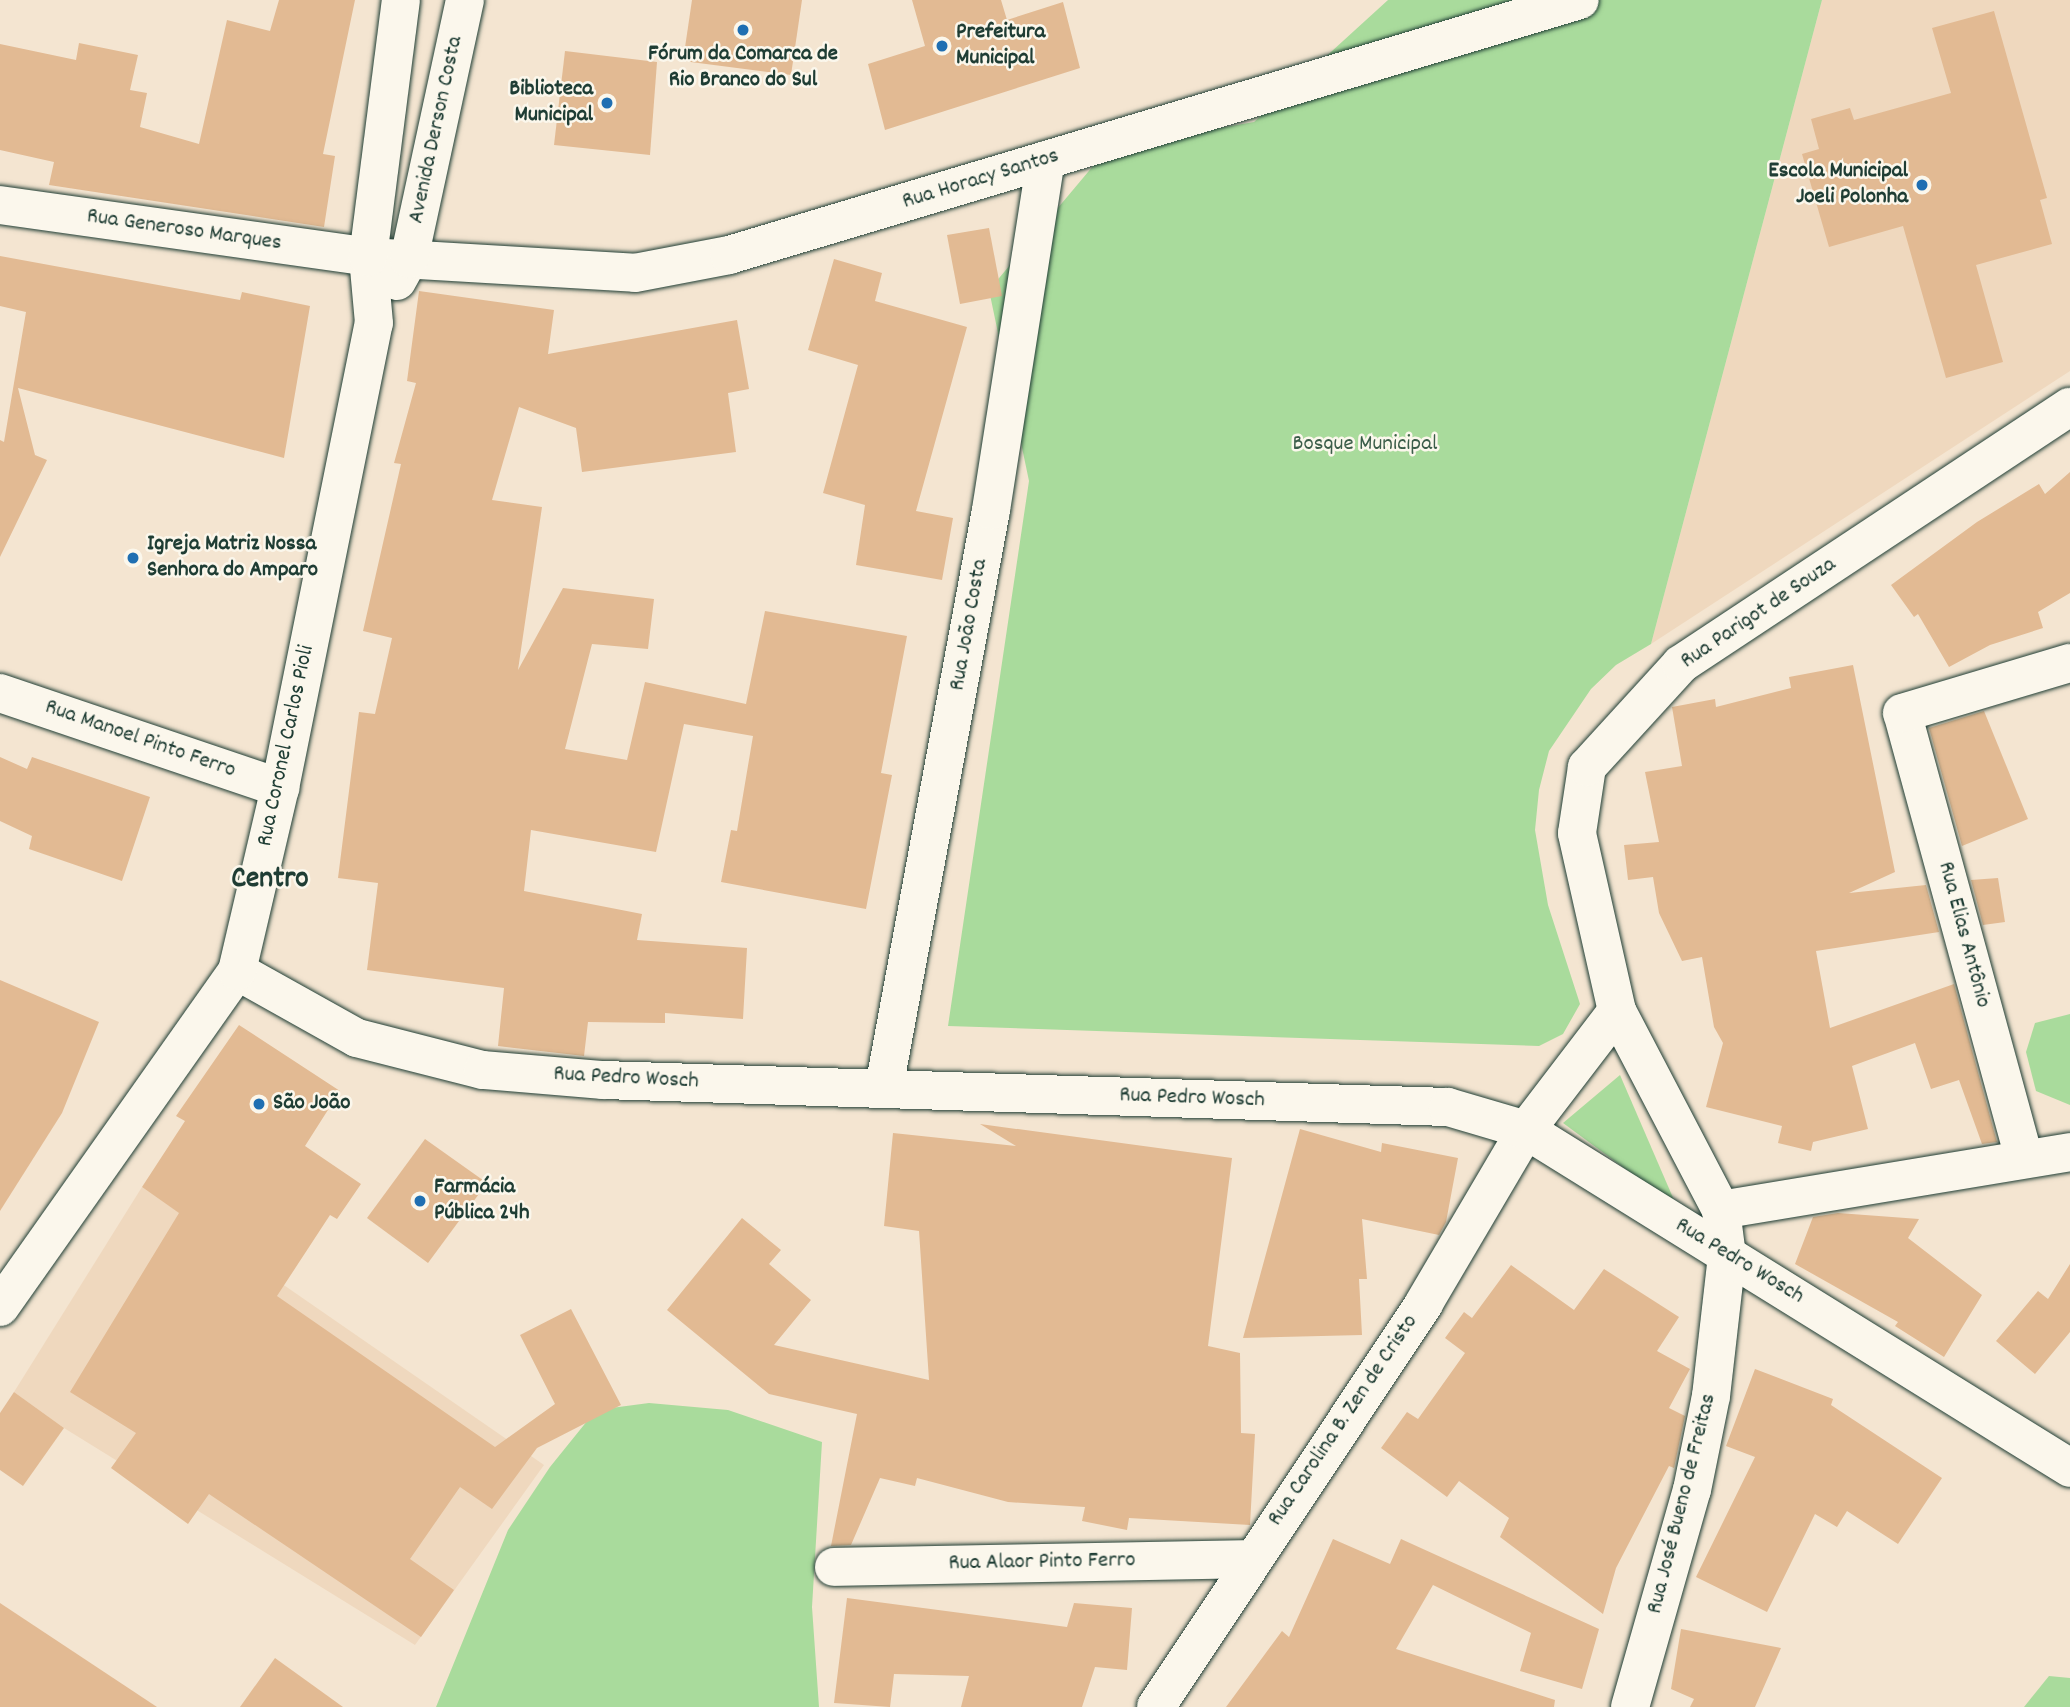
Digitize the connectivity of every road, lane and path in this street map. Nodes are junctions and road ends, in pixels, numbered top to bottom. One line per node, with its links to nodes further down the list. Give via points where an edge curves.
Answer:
1 (401, 0): 6 (street, Avenida Derson Costa)
2 (465, 0): 7 (street, Avenida Derson Costa)
3 (1580, 0): 4 (street, Rua Horacy Santos)
4 (1046, 160): 7 (street, Rua Horacy Santos, via 729,255 635,273); 15 (street, Rua João Costa, via 991,510)
5 (0, 205): 6 (street, Rua Generoso Marques)
6 (368, 257): 7 (street, Rua Horacy Santos); 8 (street, Rua Coronel Carlos Pioli)
7 (409, 260): 8 (street, Rua Coronel Carlos Pioli)
8 (374, 323): 12 (street, Rua Coronel Carlos Pioli)
9 (2070, 407): 14 (street, Rua Parigot de Souza, via 1681,664 1587,767 1577,833)
10 (2070, 663): 18 (street, Rua Elias Antônio, via 1902,713)
11 (0, 693): 12 (street, Rua Manoel Pinto Ferro)
12 (280, 788): 13 (street, Rua Coronel Carlos Pioli)
13 (237, 971): 15 (street, Rua Pedro Wosch, via 357,1038 484,1070 603,1080); 21 (street, Rua Coronel Carlos Pioli)
14 (1618, 1011): 16 (street, Rua Carolina B. Zen de Cristo); 19 (street, Rua Parigot de Souza)
15 (884, 1088): 16 (street, Rua Pedro Wosch, via 1448,1107)
16 (1526, 1130): 20 (street, Rua Pedro Wosch); 23 (street, Rua Carolina B. Zen de Cristo, via 1424,1303)
17 (2070, 1152): 18 (street)
18 (2024, 1158): 19 (street, via 1902,1184)
19 (1721, 1210): 20 (street, Rua Parigot de Souza)
20 (1727, 1256): 22 (street, Rua Pedro Wosch); 26 (street, Rua José Bueno de Freitas, via 1712,1396 1692,1490)
21 (0, 1307)
22 (2070, 1468)
23 (1250, 1559): 24 (street, Rua Alaor Pinto Ferro); 25 (street, Rua Carolina B. Zen de Cristo)
24 (834, 1567)
25 (1156, 1707)
26 (1630, 1707)

